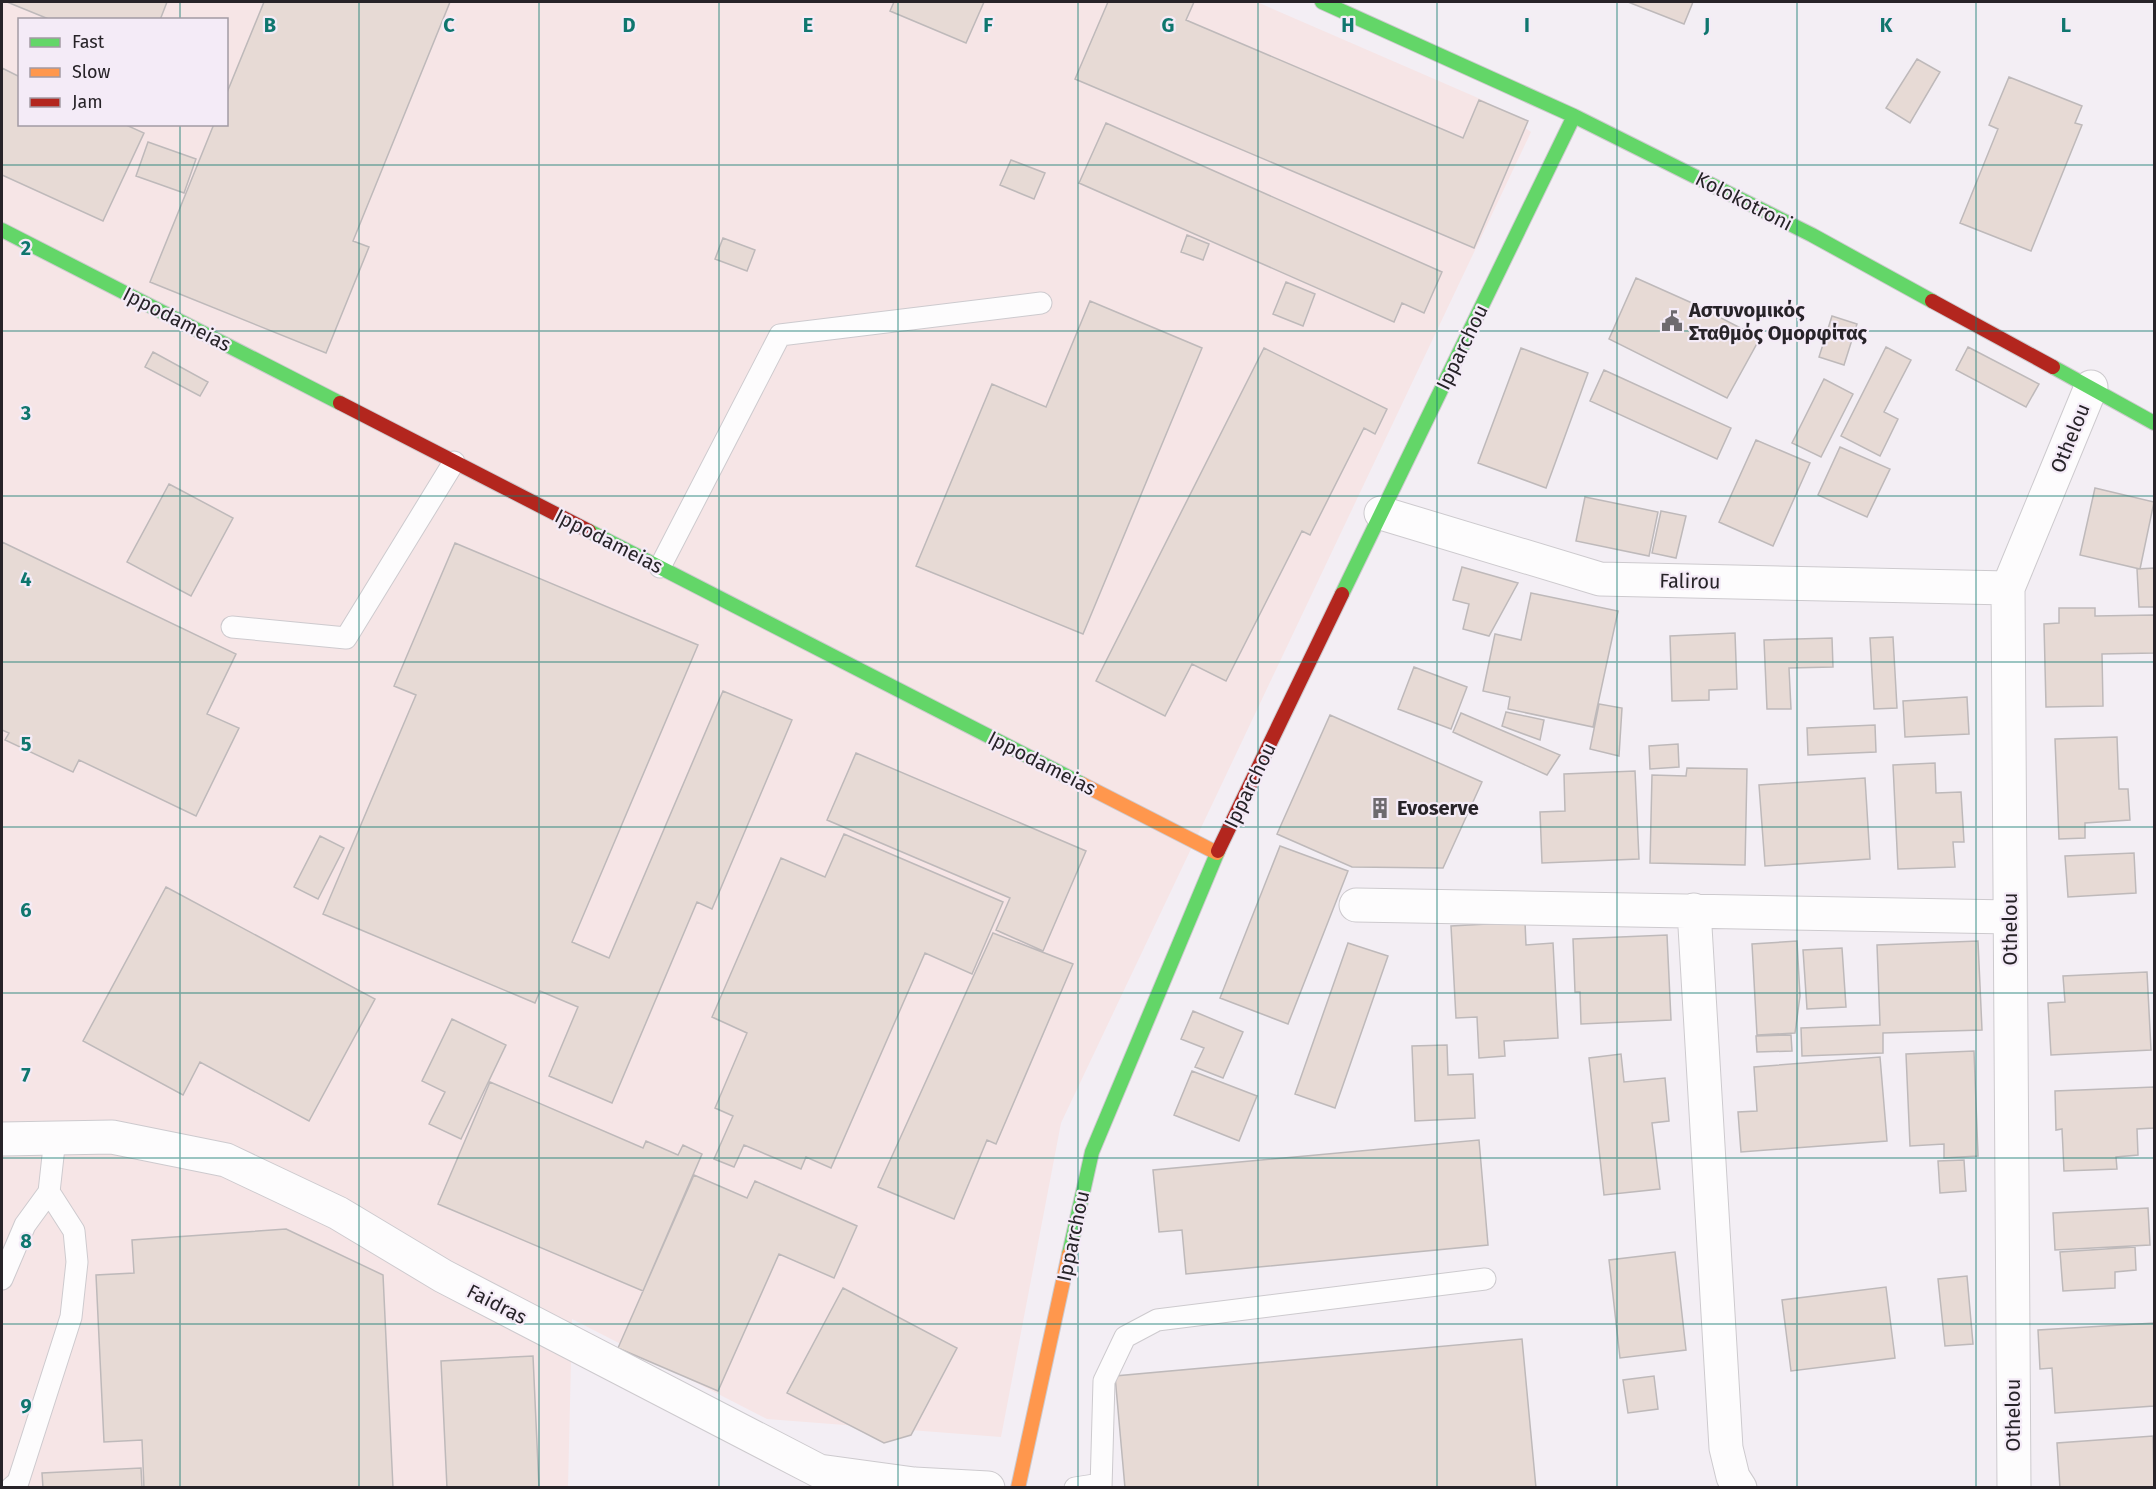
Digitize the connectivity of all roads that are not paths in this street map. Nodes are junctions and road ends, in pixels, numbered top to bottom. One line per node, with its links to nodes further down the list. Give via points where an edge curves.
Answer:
1 (1322, 2): 2 (street, Kolokotroni)
2 (1574, 116): 5 (street, Kolokotroni, via 1812,235); 8 (street, Ipparchou)
3 (2, 230): 7 (street, Ippodameias)
4 (1041, 303): 9 (lane, via 780,334)
5 (2091, 387): 6 (street, Kolokotroni); 10 (street, Othelou)
6 (2154, 423)
7 (454, 462): 9 (street, Ippodameias); 11 (lane, via 346,638)
8 (1381, 513): 10 (street, Falirou, via 1600,579); 12 (street, Ipparchou)
9 (660, 567): 12 (street, Ippodameias)
10 (2008, 588): 15 (street, Othelou)
11 (232, 627)
12 (1217, 852): 24 (street, Ipparchou, via 1092,1152)
13 (1356, 905): 14 (street)
14 (1694, 910): 15 (street); 26 (street, via 1726,1448)
15 (2010, 917): 27 (street, Othelou)
16 (55, 1138): 17 (street, Faidras); 18 (lane); 23 (street, Faidras, via 112,1137 226,1160 338,1213 443,1276 819,1471 914,1484)
17 (2, 1139)
18 (49, 1192): 19 (lane, via 25,1225); 22 (lane, via 74,1231 77,1262 71,1317 18,1482)
19 (2, 1279)
20 (1485, 1279): 21 (lane, via 1157,1320 1125,1337 1104,1381)
21 (1101, 1486): 25 (lane)
22 (11, 1488)
23 (988, 1488)
24 (1018, 1488)
25 (1075, 1488)
26 (1740, 1488)
27 (2014, 1488)

